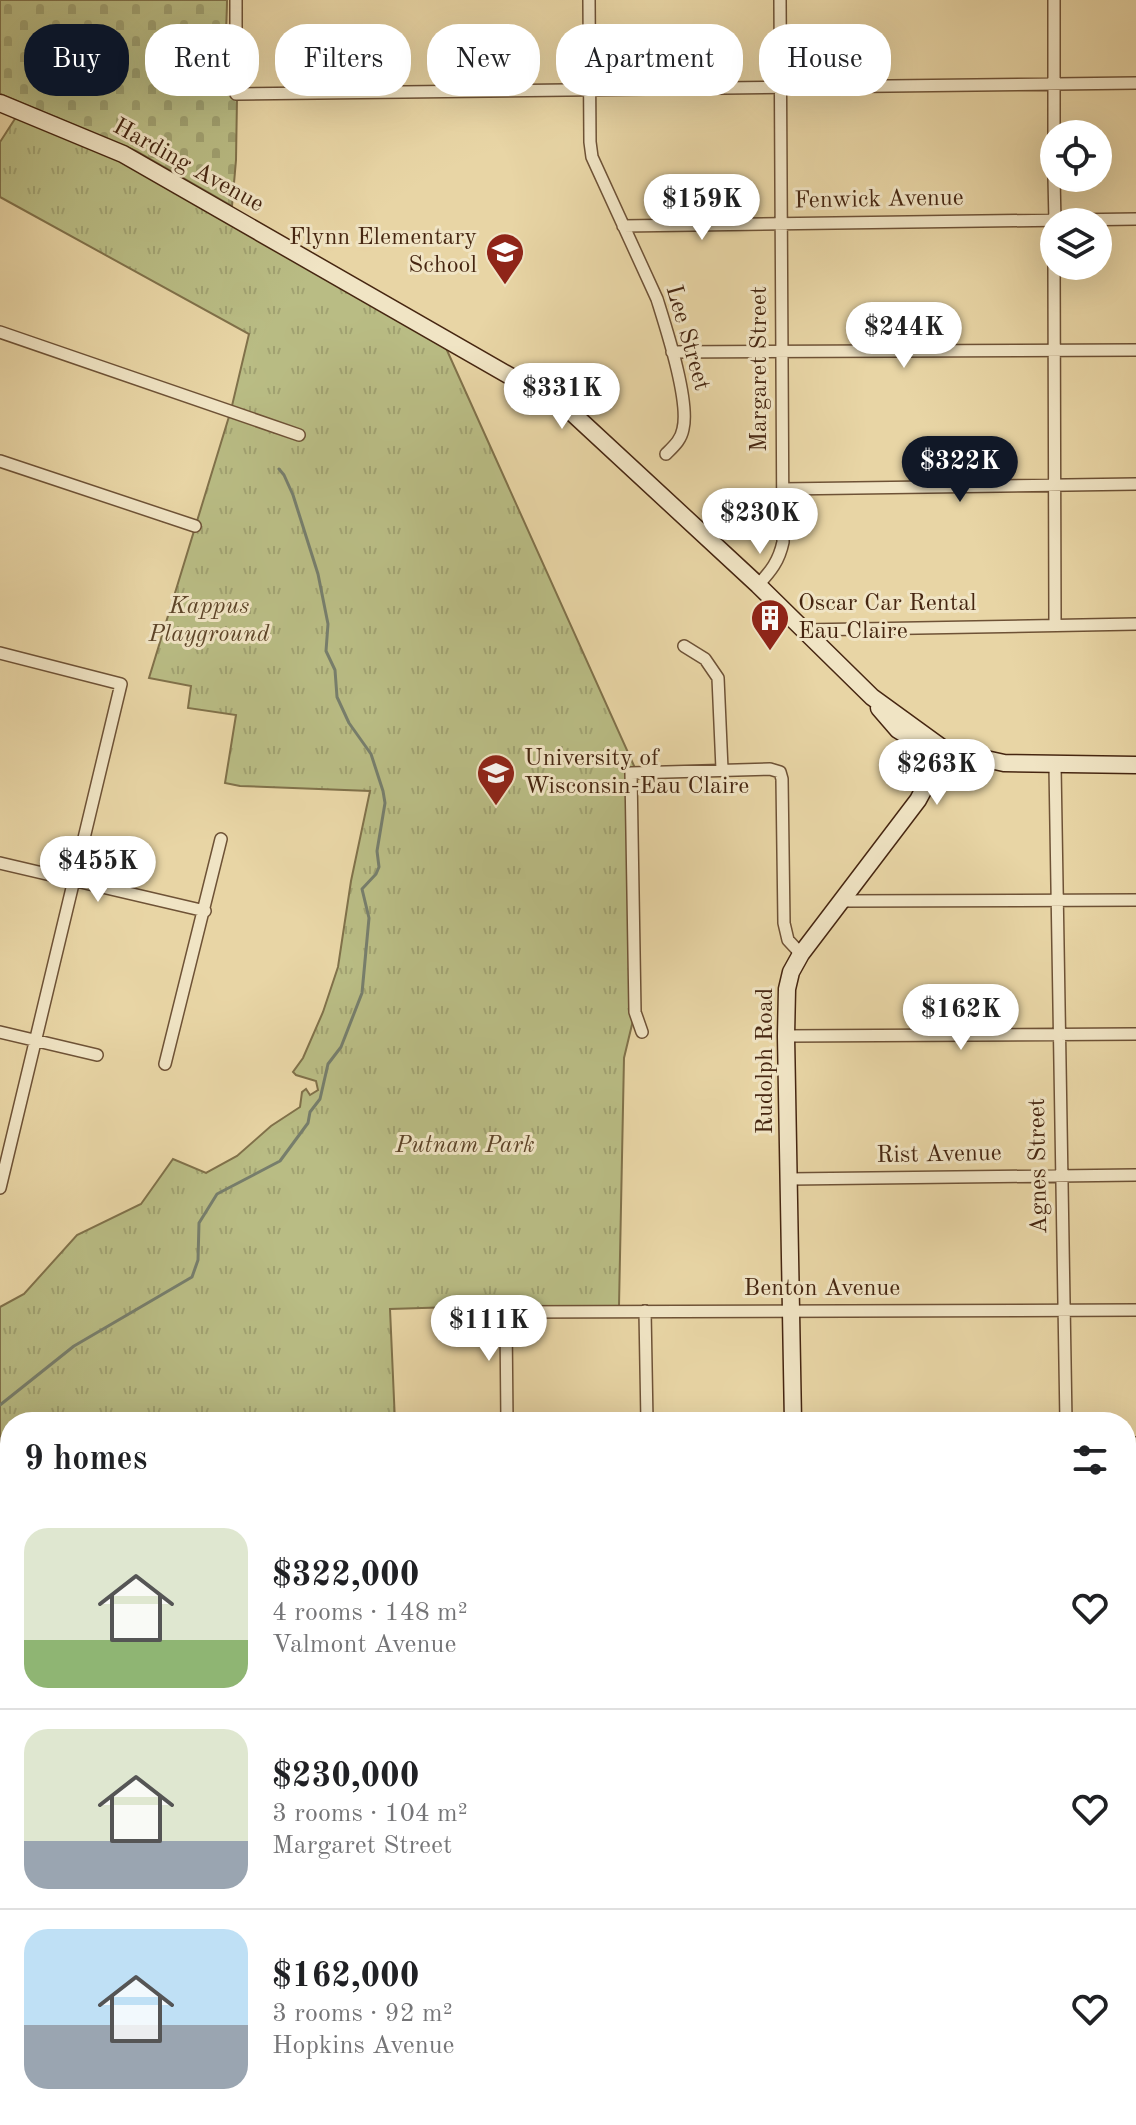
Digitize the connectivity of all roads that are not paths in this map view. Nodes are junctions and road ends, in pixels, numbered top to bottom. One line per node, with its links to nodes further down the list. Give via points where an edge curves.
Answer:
1 (236, 0): 10 (street, via 236,94)
2 (589, 0): 5 (street, Lee Street)
3 (780, 0): 6 (street, Margaret Street)
4 (1054, 0): 8 (street)
5 (589, 24)
6 (780, 24)
7 (1136, 83): 8 (street)
8 (1054, 84): 9 (street); 14 (street)
9 (891, 86)
10 (556, 89)
11 (590, 96): 19 (street, Lee Street, via 592,157)
12 (781, 96): 18 (street, Margaret Street)
13 (0, 103): 33 (main road, Harding Avenue, via 123,154 569,410)
14 (1054, 120)
15 (1136, 219): 16 (street, Fenwick Avenue)
16 (1112, 220)
17 (1040, 221): 18 (street, Fenwick Avenue)
18 (781, 223): 19 (street, Fenwick Avenue); 25 (street, Margaret Street)
19 (623, 226): 24 (street, Lee Street, via 657,299)
20 (1054, 280): 23 (street)
21 (0, 332): 26 (street)
22 (1136, 350): 23 (street)
23 (1053, 351): 25 (street); 30 (street)
24 (672, 352): 25 (street); 27 (street, Lee Street, via 685,414 678,442)
25 (782, 353): 31 (street, Margaret Street)
26 (299, 435)
27 (666, 454)
28 (0, 461): 32 (street)
29 (1136, 484): 30 (street)
30 (1055, 485): 31 (street); 35 (street)
31 (783, 489): 33 (street, Margaret Street, via 780,557)
32 (195, 526)
33 (758, 585): 36 (main road, Harding Avenue)
34 (1136, 624): 35 (street)
35 (1055, 625): 36 (street)
36 (803, 630): 39 (main road, Harding Avenue, via 872,697)
37 (684, 646): 42 (street, via 705,659 718,678)
38 (0, 653): 45 (street, via 121,684)
39 (945, 750): 41 (main road, via 990,762); 47 (main road, Rudolph Road, via 925,790)
40 (1136, 765): 41 (main road)
41 (1055, 766): 48 (street, Agnes Street)
42 (722, 769): 50 (street, via 780,772 784,923 788,940); 52 (street, via 631,773 635,1012)
43 (221, 839): 49 (street)
44 (0, 863): 45 (street)
45 (73, 881): 49 (street); 56 (street)
46 (1136, 900): 48 (street)
47 (841, 901): 48 (street); 50 (main road, Rudolph Road)
48 (1057, 901): 53 (street, Agnes Street)
49 (205, 911): 58 (street)
50 (801, 954): 55 (main road, Rudolph Road, via 787,989)
51 (0, 1032): 56 (street)
52 (642, 1032)
53 (1059, 1034): 54 (street); 55 (street); 60 (street, Agnes Street)
54 (1136, 1034)
55 (786, 1036): 61 (main road, Rudolph Road)
56 (36, 1040): 57 (street); 62 (street)
57 (97, 1055)
58 (165, 1064)
59 (1136, 1175): 60 (street, Rist Avenue)
60 (1062, 1176): 61 (street, Rist Avenue); 66 (street, Agnes Street)
61 (790, 1179): 65 (main road, Rudolph Road)
62 (0, 1188)
63 (1136, 1310): 66 (street, Benton Avenue)
64 (645, 1311): 65 (street, Benton Avenue); 67 (street, Benton Avenue, via 508,1314); 68 (street)
65 (791, 1311): 66 (street, Benton Avenue); 69 (main road, Rudolph Road)
66 (1064, 1311): 70 (street, Agnes Street)
67 (507, 1412)
68 (647, 1412)
69 (793, 1412)
70 (1066, 1412)

